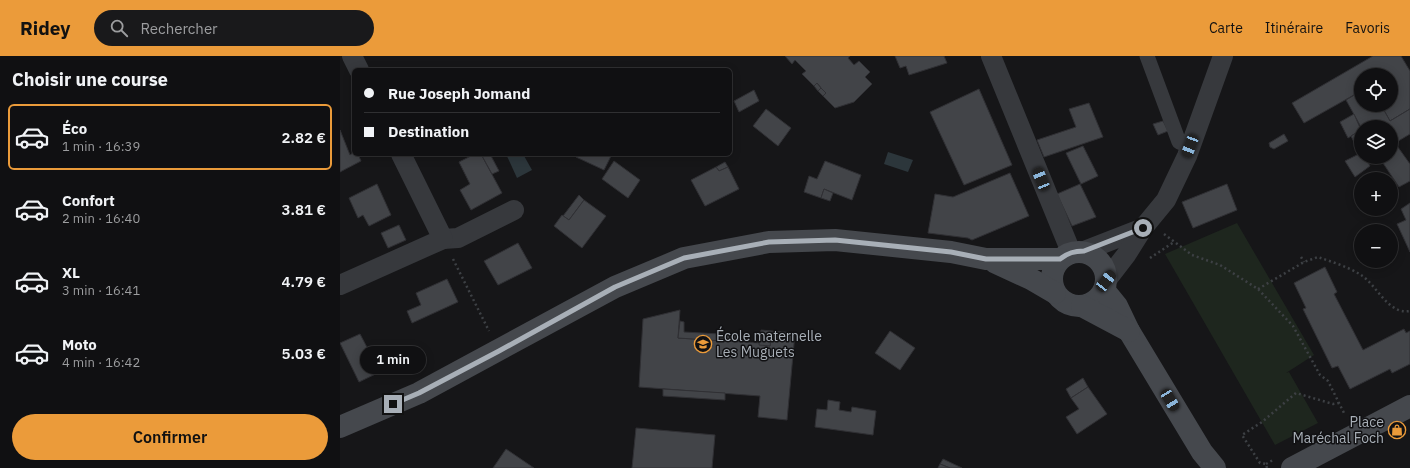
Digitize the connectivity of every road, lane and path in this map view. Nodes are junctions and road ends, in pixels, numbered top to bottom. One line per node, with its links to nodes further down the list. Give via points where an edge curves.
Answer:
1 (352, 56): 5 (street)
2 (991, 56): 12 (street)
3 (1147, 56): 6 (street, via 1179,142)
4 (1223, 56): 6 (street)
5 (358, 68)
6 (1190, 146): 9 (street, via 1166,200)
7 (402, 156): 10 (street)
8 (514, 210): 10 (street, via 458,238)
9 (1145, 225): 11 (path, via 1172,238); 12 (street); 18 (street)
10 (443, 238): 17 (street); 24 (path)
11 (1174, 242): 16 (path, via 1154,254); 19 (path, via 1192,255 1220,264)
12 (1072, 254): 14 (main road); 18 (main road, via 1100,260 1105,268); 20 (main road, via 1052,275)
13 (1301, 257): 15 (path)
14 (986, 259): 20 (main road); 24 (main road, via 951,252 835,240 769,242 684,258 622,284)
15 (1304, 262): 19 (path); 22 (path, via 1318,256 1362,275 1392,307 1403,312)
16 (1146, 263)
17 (340, 285)
18 (1105, 285): 21 (main road, via 1096,301); 23 (main road)
19 (1258, 289): 25 (path, via 1293,326)
20 (1055, 292): 21 (main road, via 1069,304)
21 (1082, 306): 23 (main road)
22 (1410, 311)
23 (1129, 331): 29 (main road, via 1202,452)
24 (499, 351): 28 (main road, via 419,393)
25 (1339, 403): 27 (path); 30 (path, via 1333,404 1296,393 1262,422 1242,435 1260,463 1266,464)
26 (1410, 406): 31 (main road)
27 (1347, 418)
28 (340, 427)
29 (1215, 468)
30 (1267, 468)
31 (1292, 468)

